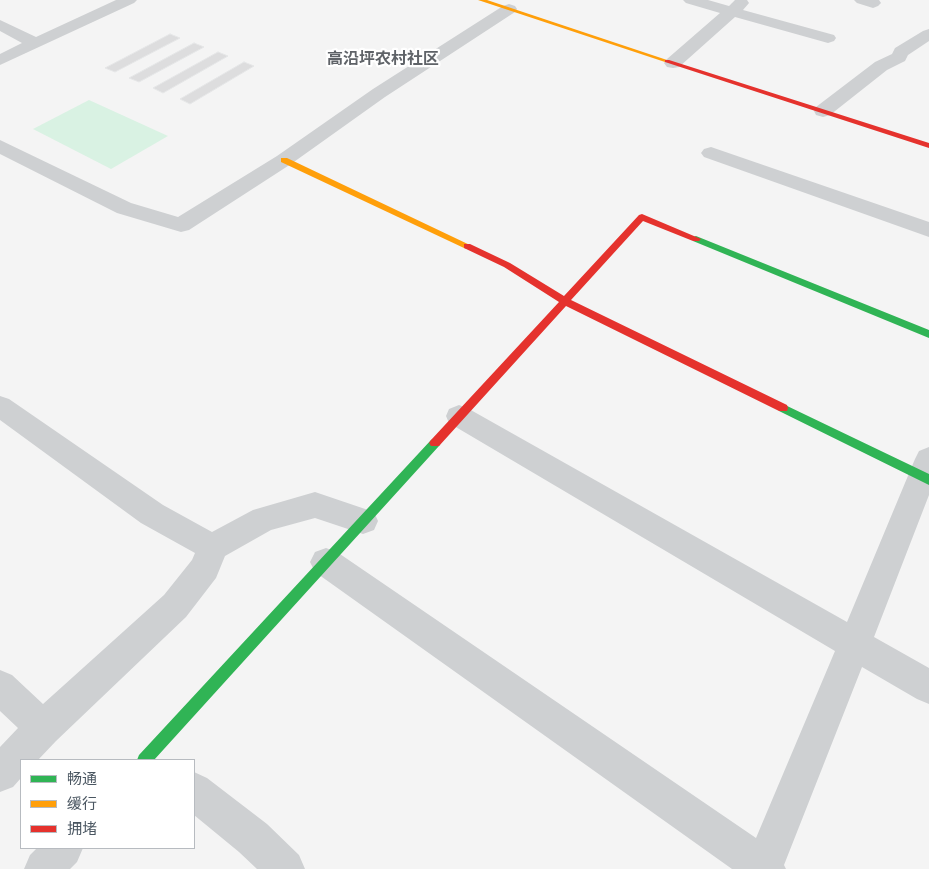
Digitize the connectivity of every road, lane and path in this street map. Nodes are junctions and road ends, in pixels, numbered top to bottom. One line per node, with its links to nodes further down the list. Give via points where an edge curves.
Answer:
1 (97, 0): 11 (street, via 100,1)
2 (129, 0): 11 (street)
3 (481, 0): 6 (street)
4 (692, 0): 7 (street)
5 (744, 0): 7 (street)
6 (509, 9): 15 (street); 20 (street, via 379,93)
7 (731, 12): 10 (street); 15 (street)
8 (0, 25): 11 (street)
9 (929, 34): 16 (street)
10 (828, 38)
11 (29, 40): 14 (street)
12 (0, 43): 13 (street, via 6,46)
13 (0, 49)
14 (0, 60)
15 (672, 62): 16 (street)
16 (822, 111): 18 (street)
17 (0, 146): 20 (street, via 124,208 182,225)
18 (929, 146)
19 (711, 152): 21 (street)
20 (284, 160): 22 (street, via 507,265)
21 (929, 230)
22 (565, 301): 23 (street, via 642,217); 25 (street); 26 (street)
23 (929, 334)
24 (0, 406): 28 (street, via 152,514)
25 (459, 416): 27 (street); 30 (street)
26 (927, 472): 30 (street)
27 (363, 521): 28 (street, via 315,505 264,519); 29 (street)
28 (212, 547): 33 (street, via 205,568 175,606)
29 (326, 562): 34 (street); 38 (street)
30 (854, 644): 32 (street); 38 (street)
31 (0, 687): 33 (street)
32 (929, 687)
33 (43, 728): 35 (street)
34 (149, 758)
35 (0, 774)
36 (195, 792): 40 (street, via 253,838)
37 (62, 849): 39 (street)
38 (764, 868)
39 (44, 869)
40 (285, 869)

